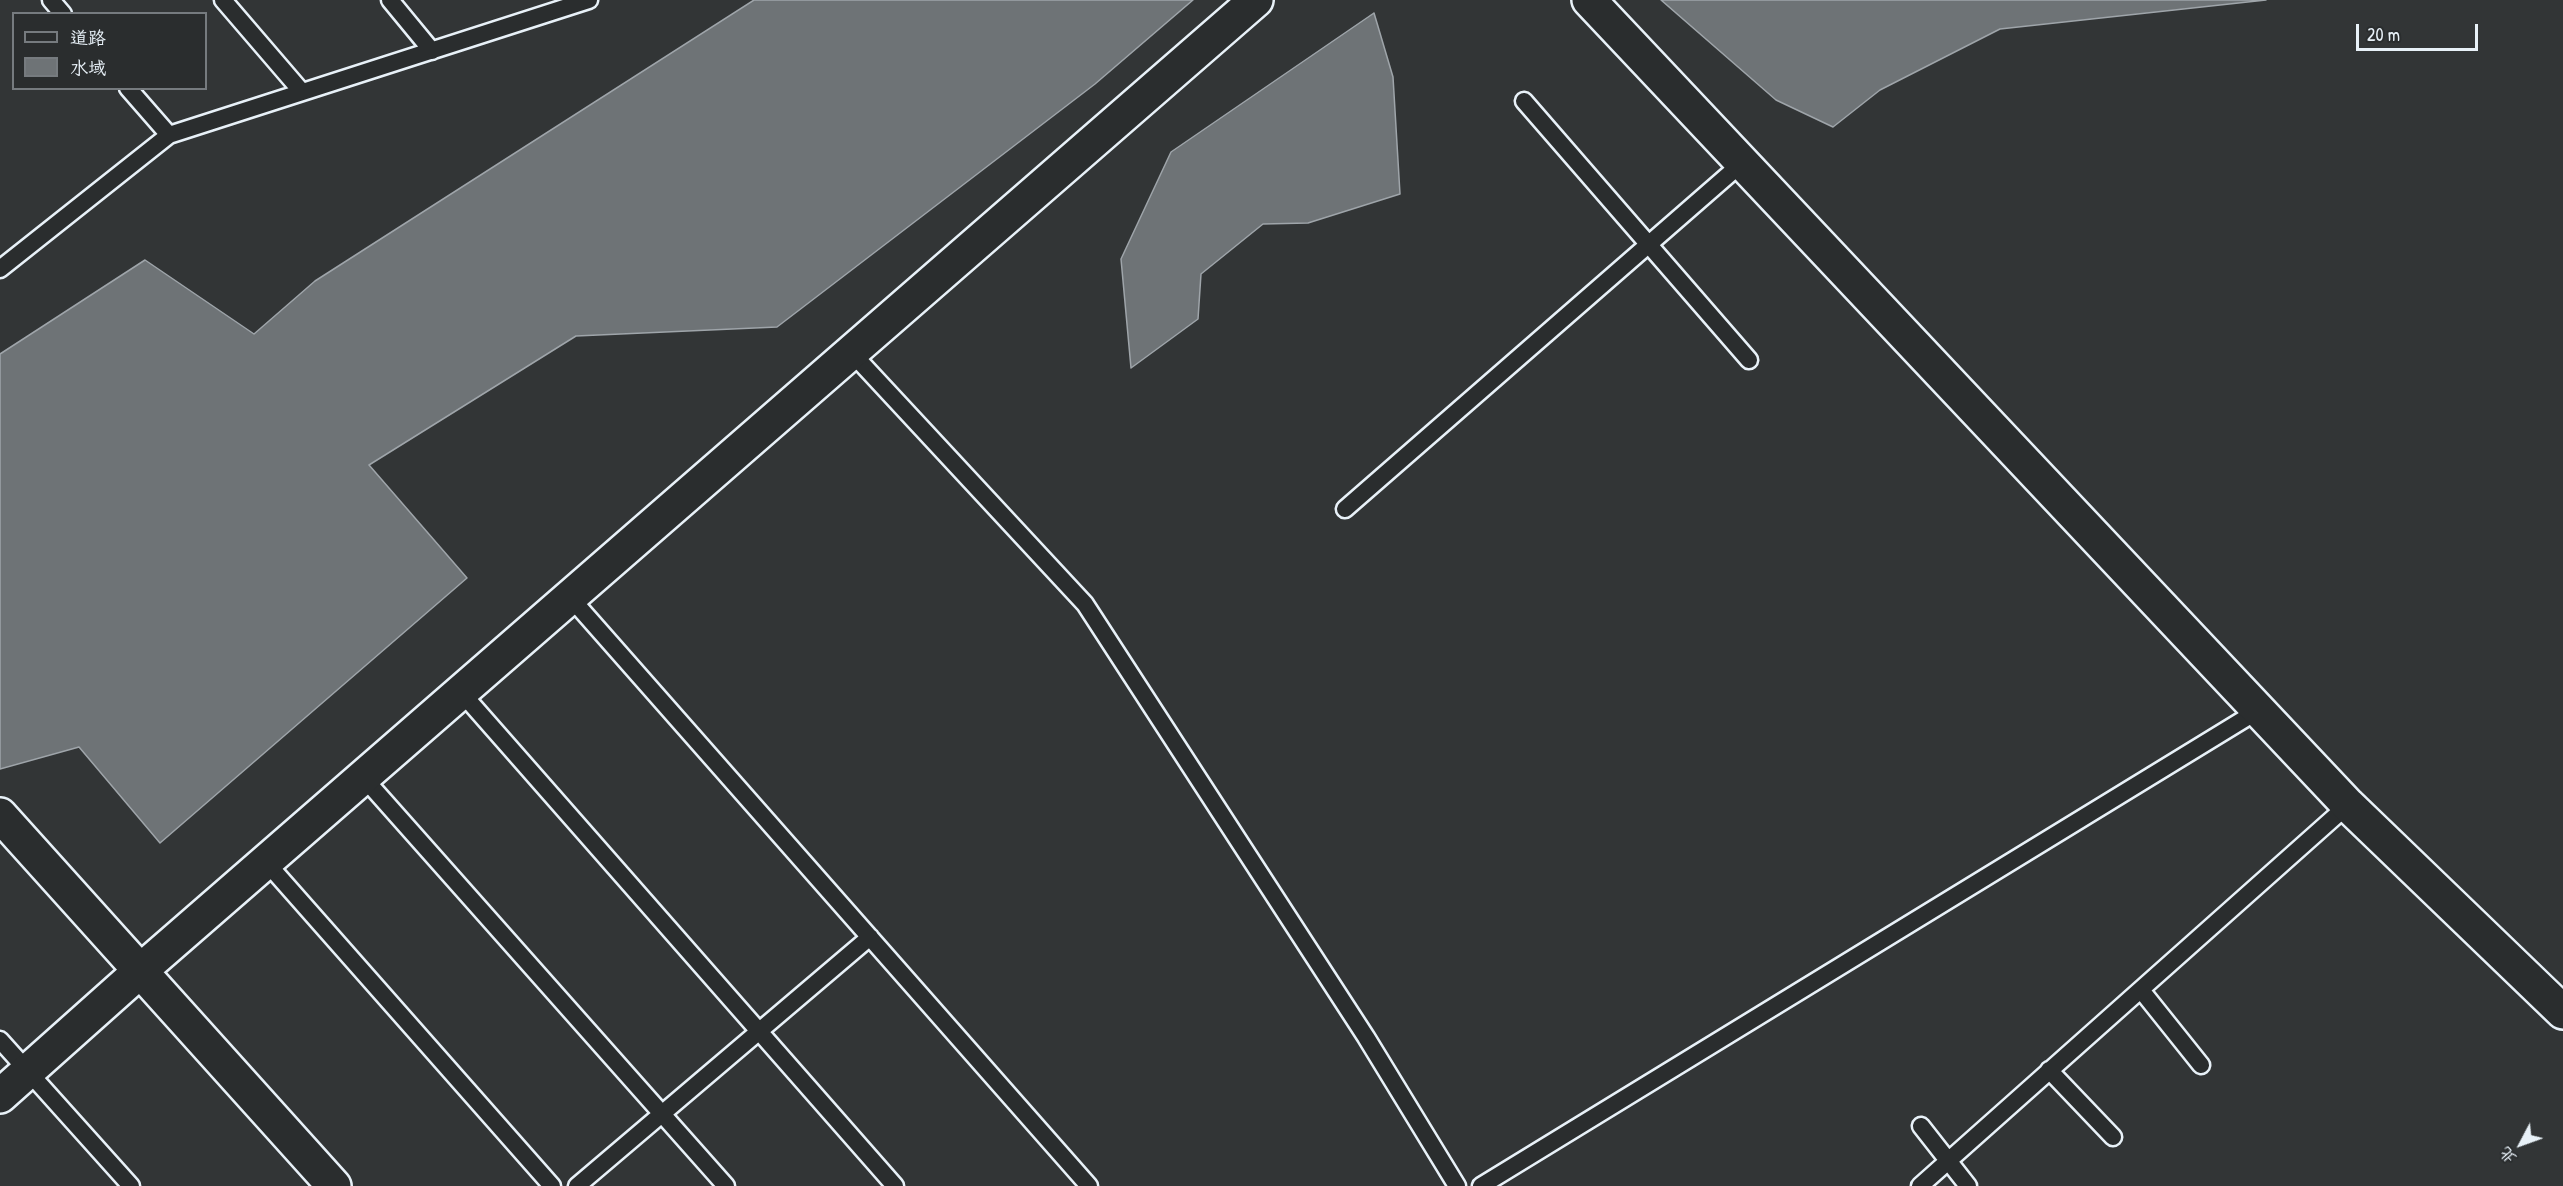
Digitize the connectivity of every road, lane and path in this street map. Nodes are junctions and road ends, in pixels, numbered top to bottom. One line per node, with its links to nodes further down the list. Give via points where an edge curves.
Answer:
1 (51, 0): 8 (lane)
2 (223, 0): 11 (lane)
3 (390, 0): 9 (lane)
4 (589, 0): 7 (lane)
5 (1256, 0): 17 (street)
6 (1589, 0): 14 (street)
7 (570, 3): 9 (lane)
8 (61, 12)
9 (432, 51): 11 (lane)
10 (130, 90): 13 (lane)
11 (302, 92): 13 (lane)
12 (1524, 101): 15 (lane)
13 (169, 135): 16 (lane)
14 (1742, 163): 15 (lane); 22 (street)
15 (1648, 244): 18 (lane); 19 (lane)
16 (0, 268)
17 (851, 352): 20 (street); 48 (lane, via 1085,604 1360,1027)
18 (1749, 360)
19 (1345, 509)
20 (570, 597): 21 (street); 27 (lane)
21 (461, 692): 23 (street); 31 (lane)
22 (2259, 710): 24 (street); 49 (lane)
23 (363, 777): 26 (street); 37 (lane)
24 (2348, 805): 29 (lane); 30 (street)
25 (0, 815): 28 (street)
26 (266, 862): 28 (street); 43 (lane)
27 (870, 937): 31 (lane); 47 (lane)
28 (139, 972): 35 (street); 42 (street)
29 (2140, 990): 33 (lane); 34 (lane)
30 (2563, 1012)
31 (759, 1031): 37 (lane); 46 (lane)
32 (0, 1040): 35 (lane)
33 (2201, 1065)
34 (2049, 1070): 39 (lane); 40 (lane)
35 (28, 1071): 36 (street); 41 (lane)
36 (0, 1096)
37 (662, 1114): 44 (lane); 45 (lane)
38 (1922, 1126): 40 (lane)
39 (2113, 1137)
40 (1947, 1162): 50 (lane); 51 (lane)
41 (131, 1186)
42 (334, 1186)
43 (552, 1186)
44 (577, 1186)
45 (726, 1186)
46 (895, 1186)
47 (1089, 1186)
48 (1456, 1186)
49 (1481, 1186)
50 (1920, 1186)
51 (1968, 1186)

